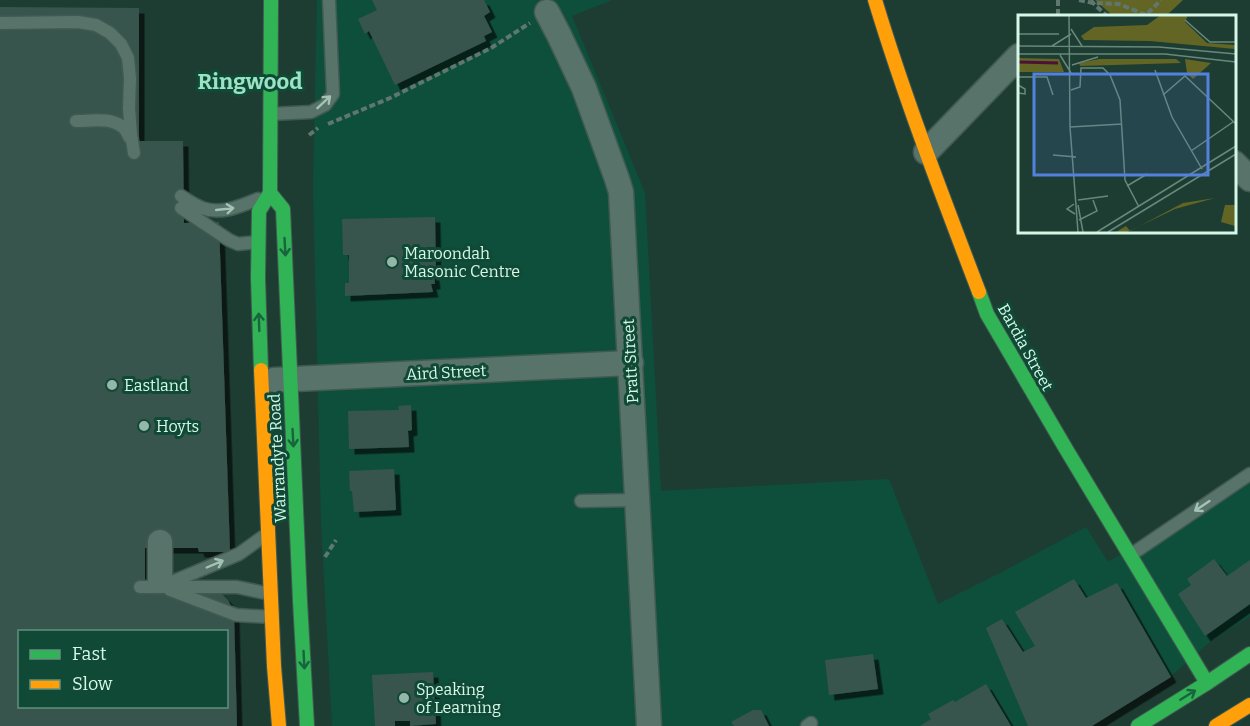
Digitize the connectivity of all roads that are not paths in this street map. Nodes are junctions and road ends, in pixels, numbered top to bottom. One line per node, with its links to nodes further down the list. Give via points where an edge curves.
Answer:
1 (271, 0): 7 (main road, Warrandyte Road)
2 (329, 0): 7 (lane, one-way to 2, via 311,112 325,105 333,94)
3 (875, 0): 9 (main road, Bardia Street)
4 (545, 6): 15 (street, Pratt Street, via 584,88 621,192)
5 (0, 23): 8 (lane, via 96,25 121,44 128,58 134,153 127,130 120,124 108,120)
6 (1018, 57): 9 (street)
7 (270, 114): 12 (main road, Warrandyte Road)
8 (76, 121)
9 (926, 152): 23 (main road, Bardia Street, via 987,314)
10 (1235, 166): 11 (street)
11 (1250, 179)
12 (270, 193): 13 (main road); 14 (main road, Warrandyte Road, via 259,211); 14 (lane, one-way to 12, via 238,244 229,240 181,202 216,211 237,208)
13 (283, 209): 14 (main road); 16 (main road, Warrandyte Road, one-way to 16)
14 (258, 242): 17 (main road, Warrandyte Road, one-way to 14)
15 (631, 363): 16 (street, Aird Street); 19 (street, Pratt Street)
16 (290, 379): 17 (street, Aird Street); 25 (main road, Warrandyte Road, one-way to 25)
17 (261, 381): 21 (main road, Warrandyte Road)
18 (1250, 474): 23 (lane, one-way to 23)
19 (637, 500): 20 (lane); 31 (street, Pratt Street)
20 (581, 501)
21 (268, 533): 24 (lane, one-way to 21, via 239,554); 25 (main road, Warrandyte Road)
22 (160, 542): 24 (street)
23 (1130, 555): 27 (main road, Bardia Street)
24 (154, 585): 25 (lane, via 237,587); 25 (lane, via 236,615)
25 (284, 604): 29 (main road, Warrandyte Road); 30 (main road, Warrandyte Road, one-way to 30)
26 (1250, 654): 27 (main road)
27 (1207, 683): 32 (main road, one-way to 27)
28 (1250, 705): 33 (main road)
29 (279, 726)
30 (307, 726)
31 (649, 726)
32 (1138, 726)
33 (1216, 726)

